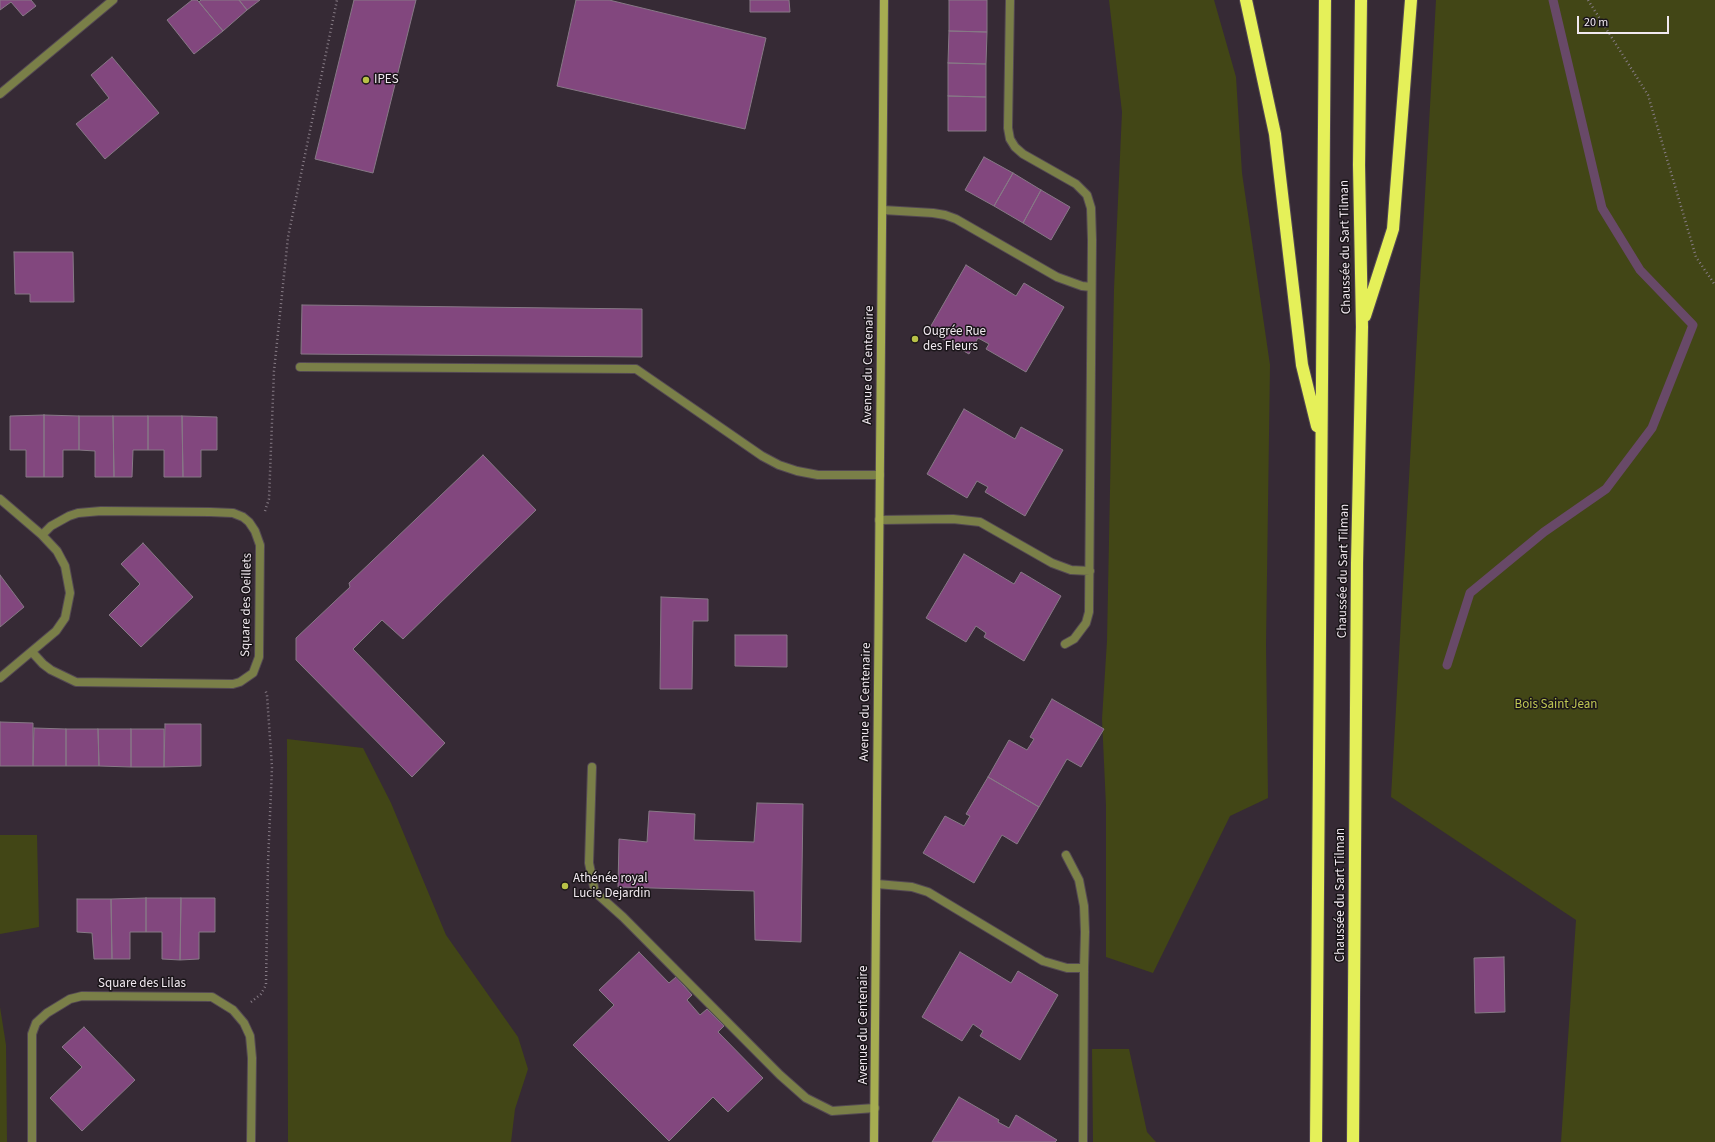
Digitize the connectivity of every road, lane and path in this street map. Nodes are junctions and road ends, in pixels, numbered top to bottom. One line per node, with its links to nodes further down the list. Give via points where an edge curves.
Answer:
1 (113, 0): 10 (street)
2 (337, 0): 20 (path, via 288,237 274,371 269,498 265,511)
3 (884, 0): 11 (street, Avenue du Centenaire)
4 (1010, 0): 13 (street, via 1010,138 1023,154 1076,184 1087,195 1091,208)
5 (1246, 0): 16 (highway, via 1274,134 1302,364)
6 (1324, 0): 16 (highway, Chaussée du Sart Tilman)
7 (1361, 0): 14 (highway, Chaussée du Sart Tilman, via 1359,165)
8 (1411, 0): 14 (highway, via 1393,230)
9 (1588, 0): 12 (path, via 1648,95 1696,257)
10 (0, 94)
11 (883, 210): 13 (street, via 946,215 1057,276); 17 (street, Avenue du Centenaire)
12 (1715, 285)
13 (1091, 287): 22 (street)
14 (1362, 327): 38 (highway, Chaussée du Sart Tilman, via 1357,563)
15 (300, 367): 17 (street, via 636,369 762,456 779,464 818,475)
16 (1321, 443): 37 (highway, Chaussée du Sart Tilman)
17 (880, 475): 19 (street, Avenue du Centenaire)
18 (0, 499): 21 (street)
19 (879, 520): 22 (street, via 953,519 980,522 1052,563 1071,570); 29 (street, Avenue du Centenaire)
20 (249, 522): 21 (street, via 243,516 233,513 89,512 69,516 51,526); 25 (street, Square des Oeillets, via 260,545 260,657)
21 (42, 535): 24 (street, via 57,551 65,566 70,593 65,618 56,631)
22 (1090, 571): 23 (street, via 1088,618 1074,639)
23 (1065, 644)
24 (32, 652): 25 (street, Square des Oeillets, via 51,670 76,682 233,684); 26 (street)
25 (253, 673): 31 (path, via 267,695 272,767 266,985 261,994)
26 (0, 678)
27 (592, 767): 32 (street, via 589,863 595,892 806,1098 832,1111)
28 (1066, 855): 30 (street, via 1079,880 1084,906)
29 (877, 884): 30 (street, via 912,887 928,892 1043,961 1067,968); 32 (street, Avenue du Centenaire)
30 (1084, 968): 36 (street)
31 (237, 1014): 33 (street, Square des Lilas, via 224,1002 212,997 82,996 57,1006 36,1024 32,1034); 34 (street, Square des Lilas, via 250,1036)
32 (875, 1108): 35 (street, Avenue du Centenaire)
33 (32, 1142)
34 (251, 1142)
35 (874, 1142)
36 (1083, 1142)
37 (1316, 1142)
38 (1353, 1142)

